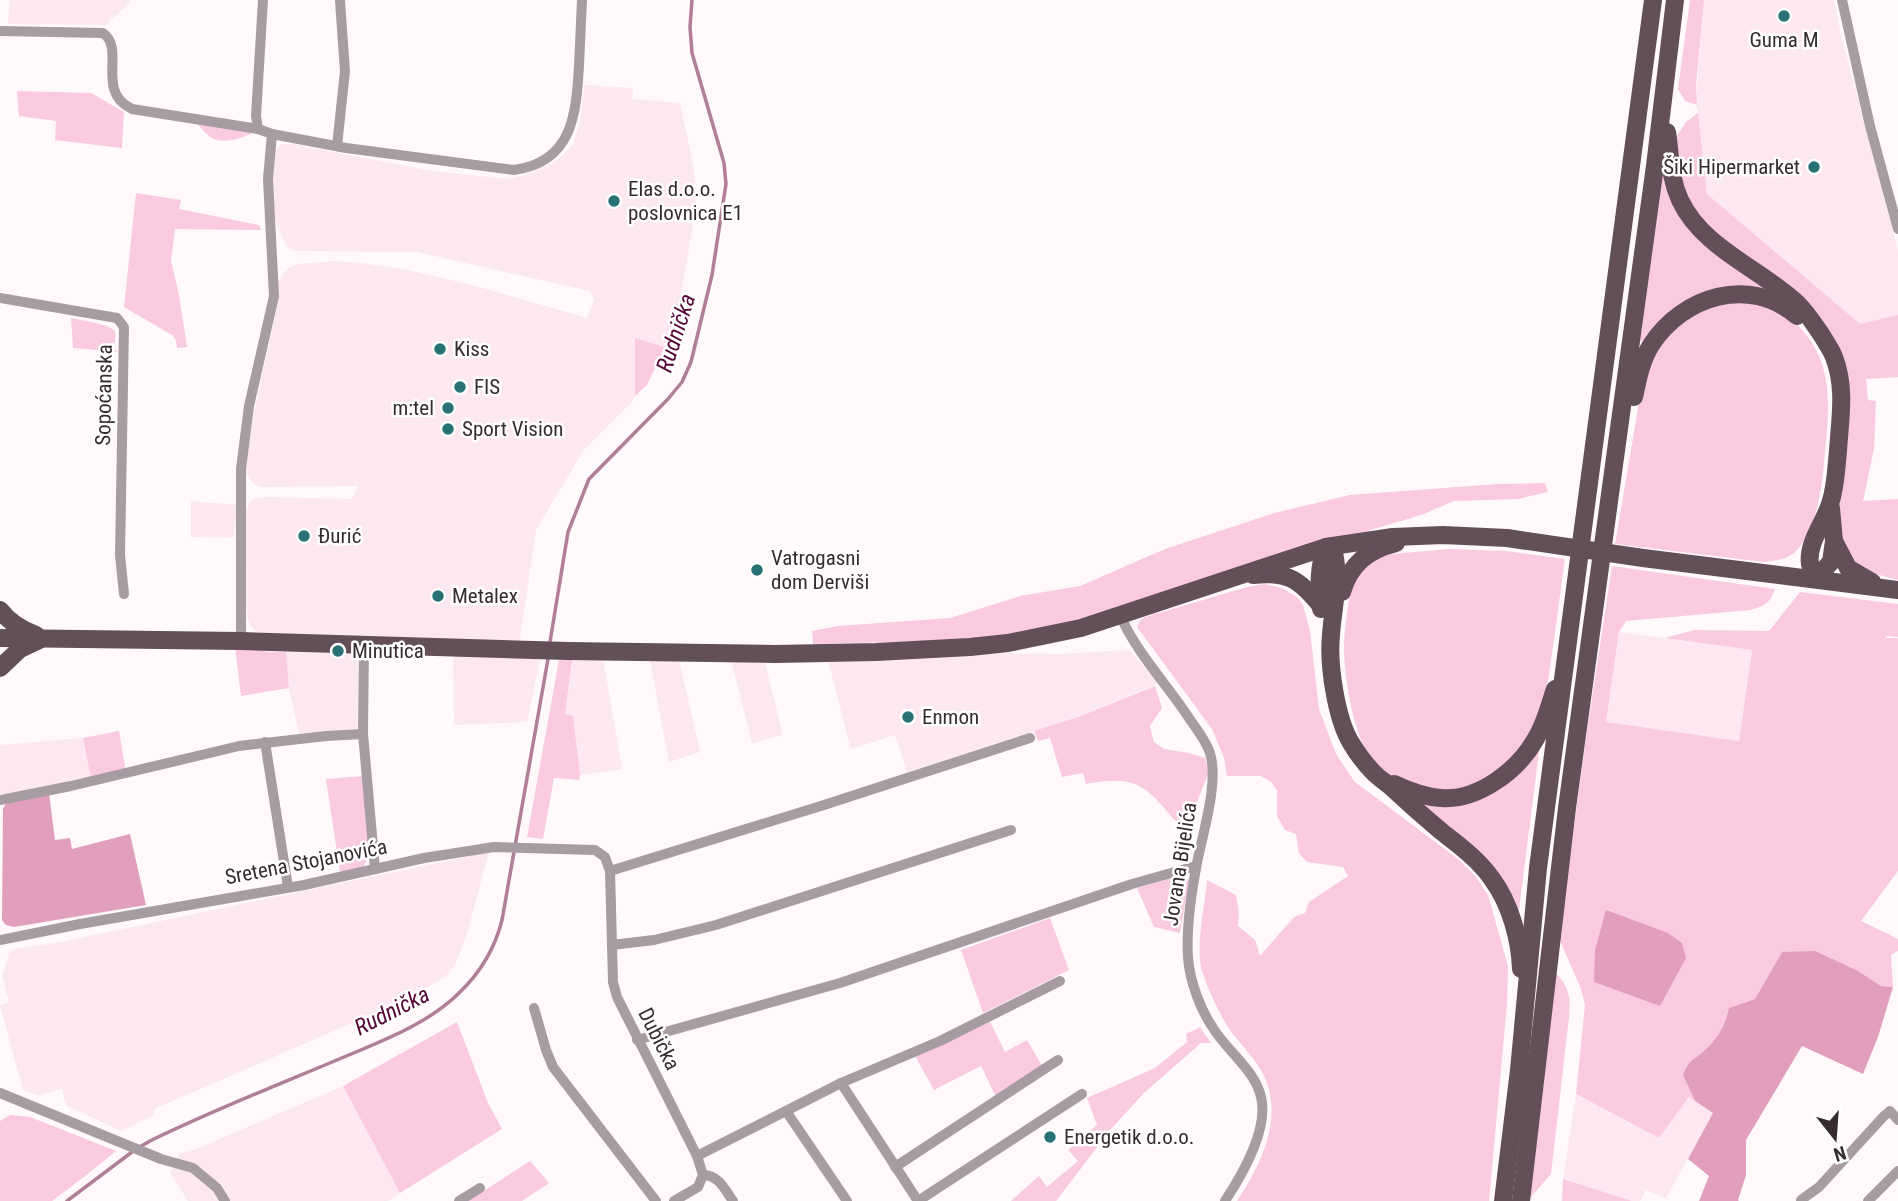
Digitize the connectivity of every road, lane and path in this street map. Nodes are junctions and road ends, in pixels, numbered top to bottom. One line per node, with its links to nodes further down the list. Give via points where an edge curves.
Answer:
1 (263, 0): 9 (street)
2 (582, 0): 11 (street, via 573,122 561,146 546,159 514,170)
3 (1653, 0): 26 (main road)
4 (1675, 0): 8 (main road)
5 (1842, 0): 12 (street)
6 (340, 1): 11 (street, via 345,71)
7 (0, 31): 9 (street, via 103,33 111,43 111,81 126,107)
8 (1661, 103): 14 (main road, via 1673,183 1690,218 1725,251 1798,305); 16 (main road)
9 (258, 129): 10 (street)
10 (272, 134): 11 (street); 33 (street, via 268,179 274,296 249,406 241,469)
11 (337, 146)
12 (1898, 229)
13 (0, 298): 25 (street, Sopoćanska, via 117,318 124,327 120,565)
14 (1825, 340): 15 (main road, via 1839,373 1842,410); 16 (main road, via 1792,312 1753,295 1705,300 1673,319 1651,345 1639,371 1617,506)
15 (1831, 503): 18 (main road); 19 (main road)
16 (1607, 522): 74 (main road, via 1562,849)
17 (1424, 536): 20 (main road); 21 (main road, via 1476,535); 30 (main road, via 1384,546 1363,558 1348,574)
18 (1815, 539): 21 (main road, via 1793,563); 22 (main road, via 1810,564)
19 (1834, 541): 22 (main road, via 1831,562); 24 (main road, via 1848,568)
20 (1329, 546): 23 (main road); 27 (main road, via 1321,560); 30 (main road, via 1337,559 1338,582)
21 (1763, 572): 22 (main road)
22 (1815, 579): 24 (main road)
23 (1206, 586): 27 (main road, via 1264,574 1290,577 1304,585); 29 (main road)
24 (1889, 588)
25 (124, 594)
26 (1574, 596): 39 (main road, via 1541,730 1509,772 1486,788 1455,798 1422,795); 52 (main road, via 1538,868)
27 (1321, 606): 30 (main road)
28 (0, 610): 32 (main road, via 23,629)
29 (1120, 615): 34 (main road, via 1008,643 794,654); 42 (street, Jovana Bijelića, via 1134,643 1209,749 1213,779)
30 (1331, 633): 39 (main road, via 1341,718 1355,748)
31 (0, 638): 32 (main road)
32 (47, 638): 33 (main road); 35 (main road, via 20,649)
33 (242, 641): 34 (main road)
34 (364, 644): 36 (street)
35 (0, 668)
36 (363, 734): 38 (street); 43 (street)
37 (1030, 737): 44 (street)
38 (265, 742): 40 (street); 45 (street)
39 (1384, 780): 52 (main road, via 1474,859 1500,893 1521,964)
40 (0, 800)
41 (1012, 830): 47 (street, via 716,925)
42 (1196, 866): 50 (street, via 840,984); 72 (street, Jovana Bijelića, via 1188,959 1196,992 1213,1029 1242,1064 1261,1097 1259,1133)
43 (375, 869): 44 (street, Sretena Stojanovića, via 503,846 595,850 605,857); 45 (street, Sretena Stojanovića)
44 (610, 871): 47 (street, Dubička)
45 (288, 887): 46 (street, Sretena Stojanovića)
46 (0, 940)
47 (612, 945): 50 (street, Dubička, via 613,982)
48 (1060, 981): 53 (street, via 940,1041)
49 (534, 1008): 67 (street, via 553,1068)
50 (637, 1040): 58 (street, Dubička)
51 (1058, 1060): 59 (street)
52 (1519, 1070): 73 (main road)
53 (841, 1083): 56 (street); 59 (street)
54 (0, 1093): 65 (street, via 160,1160 192,1168 217,1188)
55 (1082, 1094): 71 (street)
56 (786, 1111): 58 (street); 70 (street)
57 (1898, 1120): 64 (street, via 1890,1111 1819,1187)
58 (696, 1156): 61 (street, Dubička)
59 (895, 1167): 71 (street)
60 (1898, 1171): 75 (street)
61 (704, 1175): 63 (street); 69 (street, via 716,1178)
62 (480, 1188): 66 (street)
63 (695, 1196): 68 (street)
64 (1801, 1200)
65 (225, 1201)
66 (459, 1201)
67 (656, 1201)
68 (674, 1201)
69 (733, 1201)
70 (847, 1201)
71 (918, 1201)
72 (1225, 1201)
73 (1503, 1201)
74 (1521, 1201)
75 (1868, 1201)

